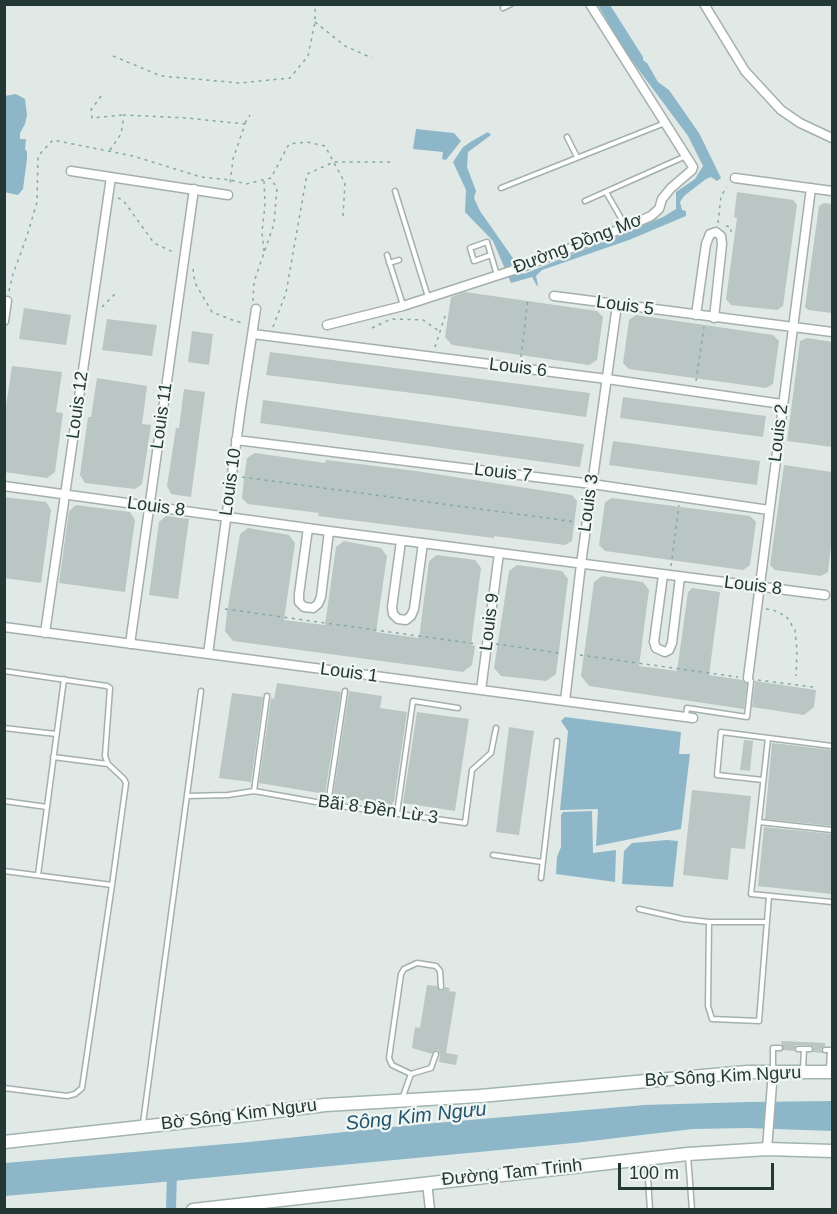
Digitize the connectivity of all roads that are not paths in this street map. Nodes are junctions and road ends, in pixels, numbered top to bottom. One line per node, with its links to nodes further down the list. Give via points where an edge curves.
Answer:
1 (511, 4): 4 (lane)
2 (590, 4): 5 (street)
3 (704, 4): 7 (street, via 745,71 781,110)
4 (503, 8)
5 (665, 123): 8 (street); 9 (lane)
6 (567, 136): 9 (lane)
7 (832, 138)
8 (686, 156): 18 (lane); 21 (street, Đường Đồng Mơ, via 692,170 670,188 651,216)
9 (577, 157): 13 (lane)
10 (71, 171): 11 (street)
11 (111, 177): 15 (street); 45 (street, Louis 12)
12 (735, 178): 14 (street)
13 (501, 188)
14 (811, 188): 16 (street); 37 (street, Louis 2)
15 (194, 189): 19 (street); 46 (street, Louis 11)
16 (832, 190)
17 (395, 191): 28 (lane)
18 (606, 192): 20 (lane); 21 (lane)
19 (228, 195)
20 (585, 201)
21 (626, 227): 26 (street, Đường Đồng Mơ)
22 (387, 255): 25 (lane)
23 (491, 255): 23 (lane, via 487,242 467,249 474,261); 26 (lane)
24 (399, 260): 25 (lane)
25 (389, 263): 31 (lane)
26 (498, 275): 28 (street, Đường Đồng Mơ)
27 (554, 296): 30 (street, Louis 5)
28 (428, 298): 31 (street, Đường Đồng Mơ)
29 (8, 301): 35 (street)
30 (617, 305): 33 (street, Louis 5); 40 (street, Louis 3)
31 (403, 306): 36 (street, Đường Đồng Mơ)
32 (256, 309): 39 (street, Louis 10)
33 (696, 315): 34 (street, Louis 5); 34 (street, via 706,244 710,234 716,232 722,244)
34 (714, 318): 37 (street, Louis 5)
35 (4, 321)
36 (327, 325)
37 (792, 327): 38 (street, Louis 5); 41 (street, Louis 2)
38 (832, 332)
39 (253, 334): 40 (street, Louis 6); 42 (street, Louis 10)
40 (607, 379): 41 (street, Louis 6); 43 (street, Louis 3)
41 (782, 405): 47 (street, Louis 2)
42 (236, 440): 43 (street, Louis 7); 48 (street, Louis 10)
43 (592, 484): 47 (street, Louis 7); 54 (street, Louis 3)
44 (4, 486): 45 (street, Louis 8)
45 (65, 494): 46 (street, Louis 8); 60 (street, Louis 12)
46 (149, 506): 48 (street, Louis 8); 61 (street, Louis 11)
47 (769, 510): 57 (street, Louis 2)
48 (226, 517): 49 (street, Louis 8); 62 (street, Louis 10)
49 (308, 528): 50 (street, Louis 8); 50 (street, via 299,594 304,607 313,608 321,597)
50 (329, 531): 51 (street, Louis 8)
51 (401, 540): 52 (street, Louis 8); 52 (street, via 392,606 398,619 406,620 414,609)
52 (423, 543): 53 (street, Louis 8)
53 (499, 553): 54 (street, Louis 8); 66 (street, Louis 9)
54 (581, 564): 55 (street, Louis 8); 70 (street, Louis 3)
55 (663, 575): 56 (street, Louis 8); 56 (street, via 654,642 656,648 665,652 672,643)
56 (680, 577): 57 (street, Louis 8)
57 (759, 587): 58 (street, Louis 8); 64 (street, Louis 2)
58 (825, 595)
59 (4, 627): 60 (street, Louis 1)
60 (45, 633): 61 (street, Louis 1)
61 (130, 644): 62 (street, Louis 1)
62 (208, 654): 66 (street, Louis 1)
63 (4, 671): 65 (lane)
64 (748, 678): 72 (lane, via 752,681 747,717 687,708)
65 (64, 679): 75 (lane); 80 (lane, via 110,688 105,756)
66 (480, 690): 70 (street, Louis 1)
67 (201, 691): 83 (lane)
68 (345, 691): 85 (lane)
69 (267, 696): 82 (lane)
70 (565, 701): 72 (street, Louis 1)
71 (458, 708): 87 (lane, via 412,701)
72 (690, 718)
73 (4, 728): 75 (lane)
74 (496, 728): 87 (lane, Bãi 8 Đền Lừ 3, via 491,753 472,770 465,823)
75 (56, 734): 79 (lane)
76 (768, 738): 78 (lane); 81 (lane); 81 (lane, via 721,732 717,775)
77 (557, 741): 91 (lane)
78 (832, 746)
79 (53, 758): 80 (lane); 86 (lane)
80 (108, 764): 95 (lane, via 126,783)
81 (764, 780): 88 (lane)
82 (254, 790): 83 (lane, Bãi 8 Đền Lừ 3); 85 (lane, Bãi 8 Đền Lừ 3)
83 (187, 796): 114 (lane)
84 (4, 801): 86 (lane)
85 (328, 804): 87 (lane, Bãi 8 Đền Lừ 3)
86 (47, 807): 93 (lane)
87 (397, 813)
88 (759, 822): 89 (lane); 96 (lane, via 751,894)
89 (832, 830)
90 (493, 855): 91 (lane)
91 (542, 862): 94 (lane)
92 (4, 871): 93 (lane)
93 (38, 875): 95 (lane)
94 (542, 878)
95 (112, 885): 112 (lane, via 82,1088 67,1096)
96 (769, 896): 97 (lane); 100 (lane)
97 (832, 902)
98 (639, 909): 99 (lane)
99 (709, 922): 100 (lane); 100 (lane, via 708,1006 712,1019 759,1021)
100 (767, 922)
101 (441, 987): 111 (lane, via 436,966 417,963 401,974 389,1058 392,1065)
102 (780, 1048): 108 (lane, via 773,1048)
103 (798, 1049): 104 (lane)
104 (804, 1049): 105 (lane); 109 (lane)
105 (810, 1049)
106 (825, 1050): 110 (lane, via 830,1050)
107 (436, 1054): 111 (lane, via 431,1068)
108 (773, 1071): 109 (street, Bờ Sông Kim Ngưu); 113 (street, Bờ Sông Kim Ngưu); 116 (street)
109 (803, 1072): 110 (street, Bờ Sông Kim Ngưu)
110 (831, 1072)
111 (411, 1074): 113 (lane)
112 (4, 1088)
113 (401, 1101): 114 (street, Bờ Sông Kim Ngưu, via 325,1105)
114 (143, 1127): 115 (street, Bờ Sông Kim Ngưu)
115 (4, 1142)
116 (768, 1144): 117 (street, Đường Tam Trinh); 118 (street, Đường Tam Trinh)
117 (832, 1151)
118 (687, 1154): 119 (street, Đường Tam Trinh); 124 (lane)
119 (646, 1158): 120 (street, Đường Tam Trinh); 123 (lane)
120 (427, 1182): 121 (street, Đường Tam Trinh); 122 (street)
121 (193, 1209)
122 (430, 1209)
123 (650, 1209)
124 (692, 1209)

